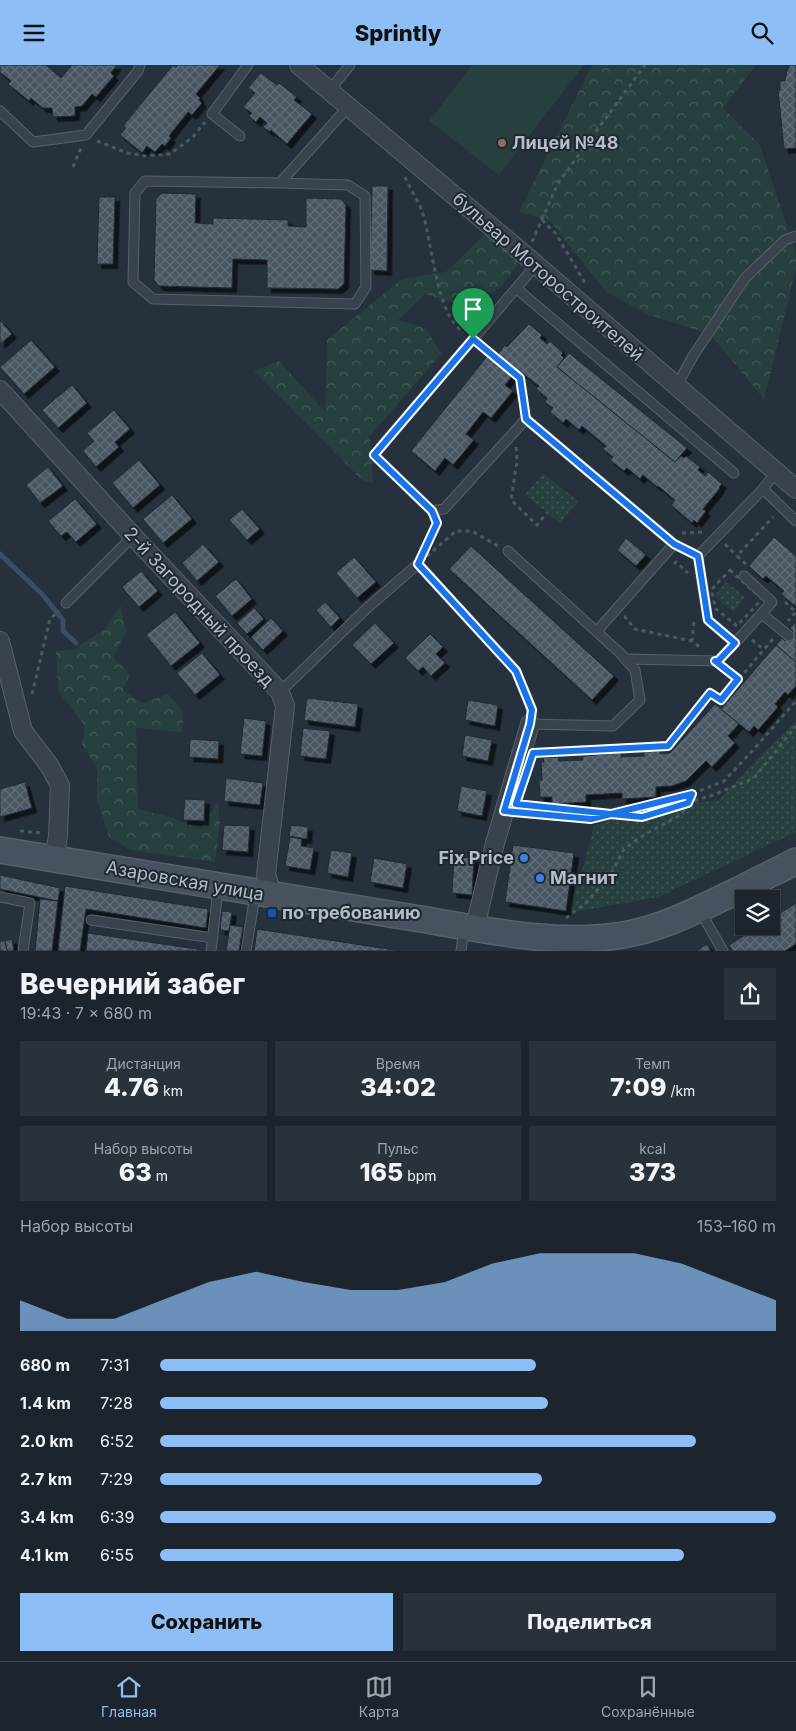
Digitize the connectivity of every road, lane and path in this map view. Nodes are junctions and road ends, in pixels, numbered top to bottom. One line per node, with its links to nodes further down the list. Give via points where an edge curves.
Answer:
1 (140, 65): 10 (lane)
2 (248, 65): 9 (lane)
3 (299, 65): 6 (street, бульвар Моторостроителей)
4 (350, 65): 6 (lane)
5 (645, 65): 16 (path, via 558,183)
6 (328, 91): 7 (street, бульвар Моторостроителей)
7 (348, 107): 14 (lane); 16 (street, бульвар Моторостроителей)
8 (0, 111): 10 (lane, via 34,142)
9 (212, 114): 10 (path, via 192,137 170,154 146,156 127,153); 11 (lane)
10 (86, 135): 12 (path)
11 (240, 136)
12 (73, 167)
13 (404, 176): 18 (path, via 421,210 448,314 456,327)
14 (280, 183): 14 (lane, via 145,181 135,193 132,282 153,299 355,303 366,287 365,196 348,185)
15 (796, 236): 19 (lane, via 785,240 745,278)
16 (531, 261): 17 (lane); 19 (street, бульвар Моторостроителей)
17 (517, 289): 18 (lane); 24 (lane)
18 (473, 339): 21 (path, via 520,378); 27 (lane, via 374,455)
19 (676, 387): 23 (street, бульвар Моторостроителей)
20 (0, 390): 31 (street, 2-й Загородный проезд)
21 (526, 419): 22 (lane); 33 (lane)
22 (516, 430): 27 (lane, via 444,509); 28 (path, via 517,461 511,500 537,525)
23 (776, 472): 25 (street, бульвар Моторостроителей); 26 (lane)
24 (734, 473)
25 (796, 489)
26 (766, 492): 29 (lane); 32 (lane); 36 (path, via 759,504 773,517)
27 (432, 511): 37 (path, via 437,523)
28 (547, 513)
29 (796, 521)
30 (675, 527): 32 (path, via 682,533 710,531)
31 (133, 537): 43 (lane); 57 (street, 2-й Загородный проезд)
32 (717, 537): 35 (lane); 36 (path)
33 (674, 544): 35 (lane); 49 (lane)
34 (508, 551): 37 (path, via 472,531 456,531); 49 (lane)
35 (698, 556): 53 (lane, via 708,620)
36 (737, 556): 38 (path)
37 (418, 564): 57 (lane, via 366,609); 59 (lane, via 516,671 532,710)
38 (750, 568)
39 (670, 569): 41 (path, via 676,562 688,573)
40 (743, 578): 40 (path, via 730,569 711,590 716,609 737,626 762,599); 45 (lane, via 772,602)
41 (689, 582)
42 (783, 599): 48 (path, via 796,612)
43 (66, 603)
44 (632, 611): 52 (path, via 626,617 635,629)
45 (762, 614): 48 (lane); 53 (lane)
46 (693, 615): 52 (path)
47 (50, 619): 61 (path)
48 (781, 629): 50 (lane); 56 (path)
49 (597, 631): 54 (lane)
50 (789, 636)
51 (0, 641): 61 (street)
52 (692, 641): 55 (path)
53 (735, 643): 55 (lane)
54 (626, 659): 55 (lane); 59 (lane, via 635,671 640,700 612,726)
55 (715, 661): 56 (path)
56 (738, 679): 62 (path, via 721,700 710,693 668,746)
57 (280, 693): 72 (street, 2-й Загородный проезд, via 285,706)
58 (796, 701): 63 (path, via 724,781)
59 (530, 724): 65 (street)
60 (796, 726): 64 (path, via 754,778)
61 (23, 731): 69 (street, via 60,785)
62 (533, 753)
63 (692, 794): 64 (path); 66 (path)
64 (688, 803): 66 (path, via 642,817); 75 (path, via 682,815 624,849 611,874 587,902)
65 (504, 811): 67 (lane); 77 (street)
66 (611, 814): 67 (path); 67 (path)
67 (592, 815)
68 (0, 850): 69 (street, Азаровская улица)
69 (54, 859): 71 (street, Азаровская улица)
70 (796, 861): 74 (street, Азаровская улица)
71 (218, 886): 72 (street, Азаровская улица); 78 (lane)
72 (265, 894): 77 (street, Азаровская улица); 82 (lane)
73 (0, 897): 80 (lane, via 30,903)
74 (699, 909): 79 (street, Азаровская улица, via 653,928 622,935); 84 (lane)
75 (566, 919)
76 (91, 920): 78 (lane)
77 (470, 926): 79 (street, Азаровская улица); 83 (lane)
78 (213, 938): 81 (lane)
79 (521, 943)
80 (23, 951)
81 (211, 951)
82 (246, 951)
83 (461, 951)
84 (723, 951)

